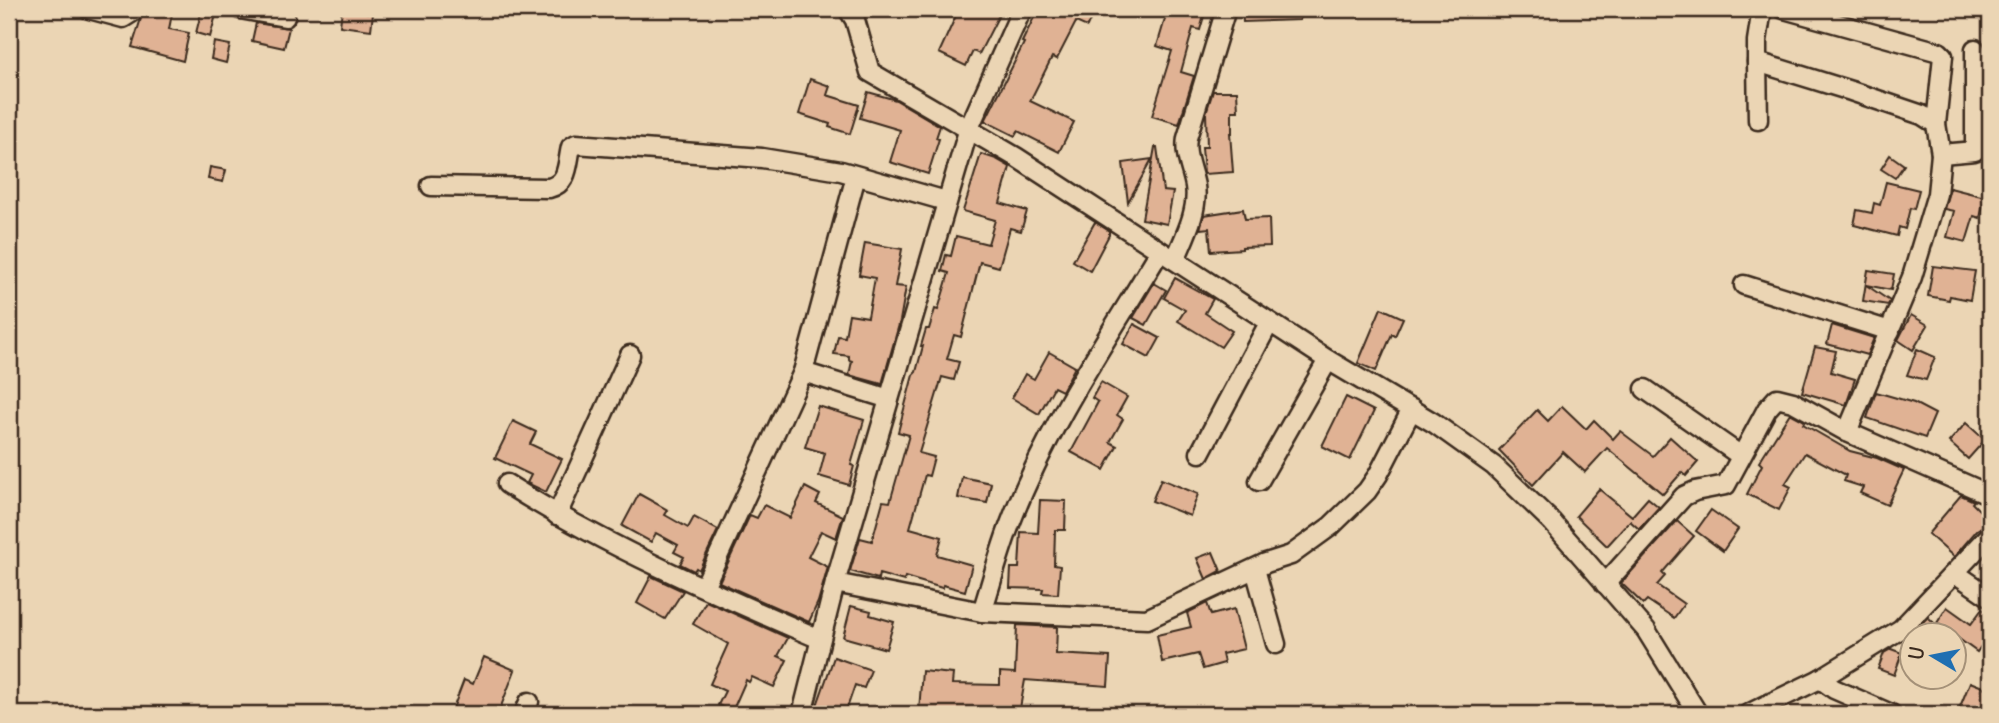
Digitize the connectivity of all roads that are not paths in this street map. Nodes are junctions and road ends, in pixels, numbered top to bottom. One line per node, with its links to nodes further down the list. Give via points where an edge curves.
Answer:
1 (89, 9): 2 (street, via 123,18)
2 (133, 9)
3 (240, 9): 9 (street)
4 (848, 9): 14 (street, via 870,72)
5 (1022, 9): 14 (street)
6 (1226, 9): 19 (street, via 1187,138 1195,188 1191,221)
7 (1762, 9): 11 (street)
8 (1784, 9): 13 (street, via 1941,53)
9 (285, 17)
10 (1975, 49): 15 (street, via 1975,151)
11 (1757, 62): 12 (street); 13 (street, via 1863,95)
12 (1758, 120)
13 (1936, 124): 15 (street)
14 (969, 128): 18 (street); 19 (street)
15 (1941, 154): 22 (street, via 1937,194 1925,238)
16 (856, 176): 17 (street, via 762,158 576,144 557,186); 18 (street); 25 (street)
17 (431, 186)
18 (946, 201): 27 (street)
19 (1167, 256): 21 (street); 43 (street, via 1077,386 1012,519)
20 (1744, 285): 22 (street)
21 (1269, 323): 24 (street); 30 (street)
22 (1889, 331): 29 (street)
23 (630, 355): 35 (street)
24 (1328, 360): 28 (street); 32 (street)
25 (803, 372): 27 (street); 41 (street)
26 (1645, 389): 31 (street)
27 (889, 399): 39 (street)
28 (1412, 409): 37 (street, via 1367,491 1300,550); 40 (street, via 1494,466 1552,522)
29 (1847, 432): 31 (street, via 1777,398); 34 (street)
30 (1200, 453)
31 (1741, 456): 40 (street, via 1726,485 1684,496)
32 (1259, 481)
33 (507, 484): 35 (street)
34 (1990, 495)
35 (557, 515): 41 (street)
36 (1990, 535): 38 (street)
37 (1255, 569): 43 (street, via 1147,619); 45 (street)
38 (1955, 573): 42 (street); 46 (street, via 1901,629)
39 (835, 583): 43 (street); 44 (street)
40 (1605, 584): 48 (street, via 1646,630)
41 (704, 587): 44 (street)
42 (1990, 597)
43 (982, 611)
44 (820, 639): 47 (street)
45 (1276, 643)
46 (1820, 679): 49 (street); 50 (street)
47 (802, 714)
48 (1698, 714)
49 (1748, 714)
50 (1891, 714)

